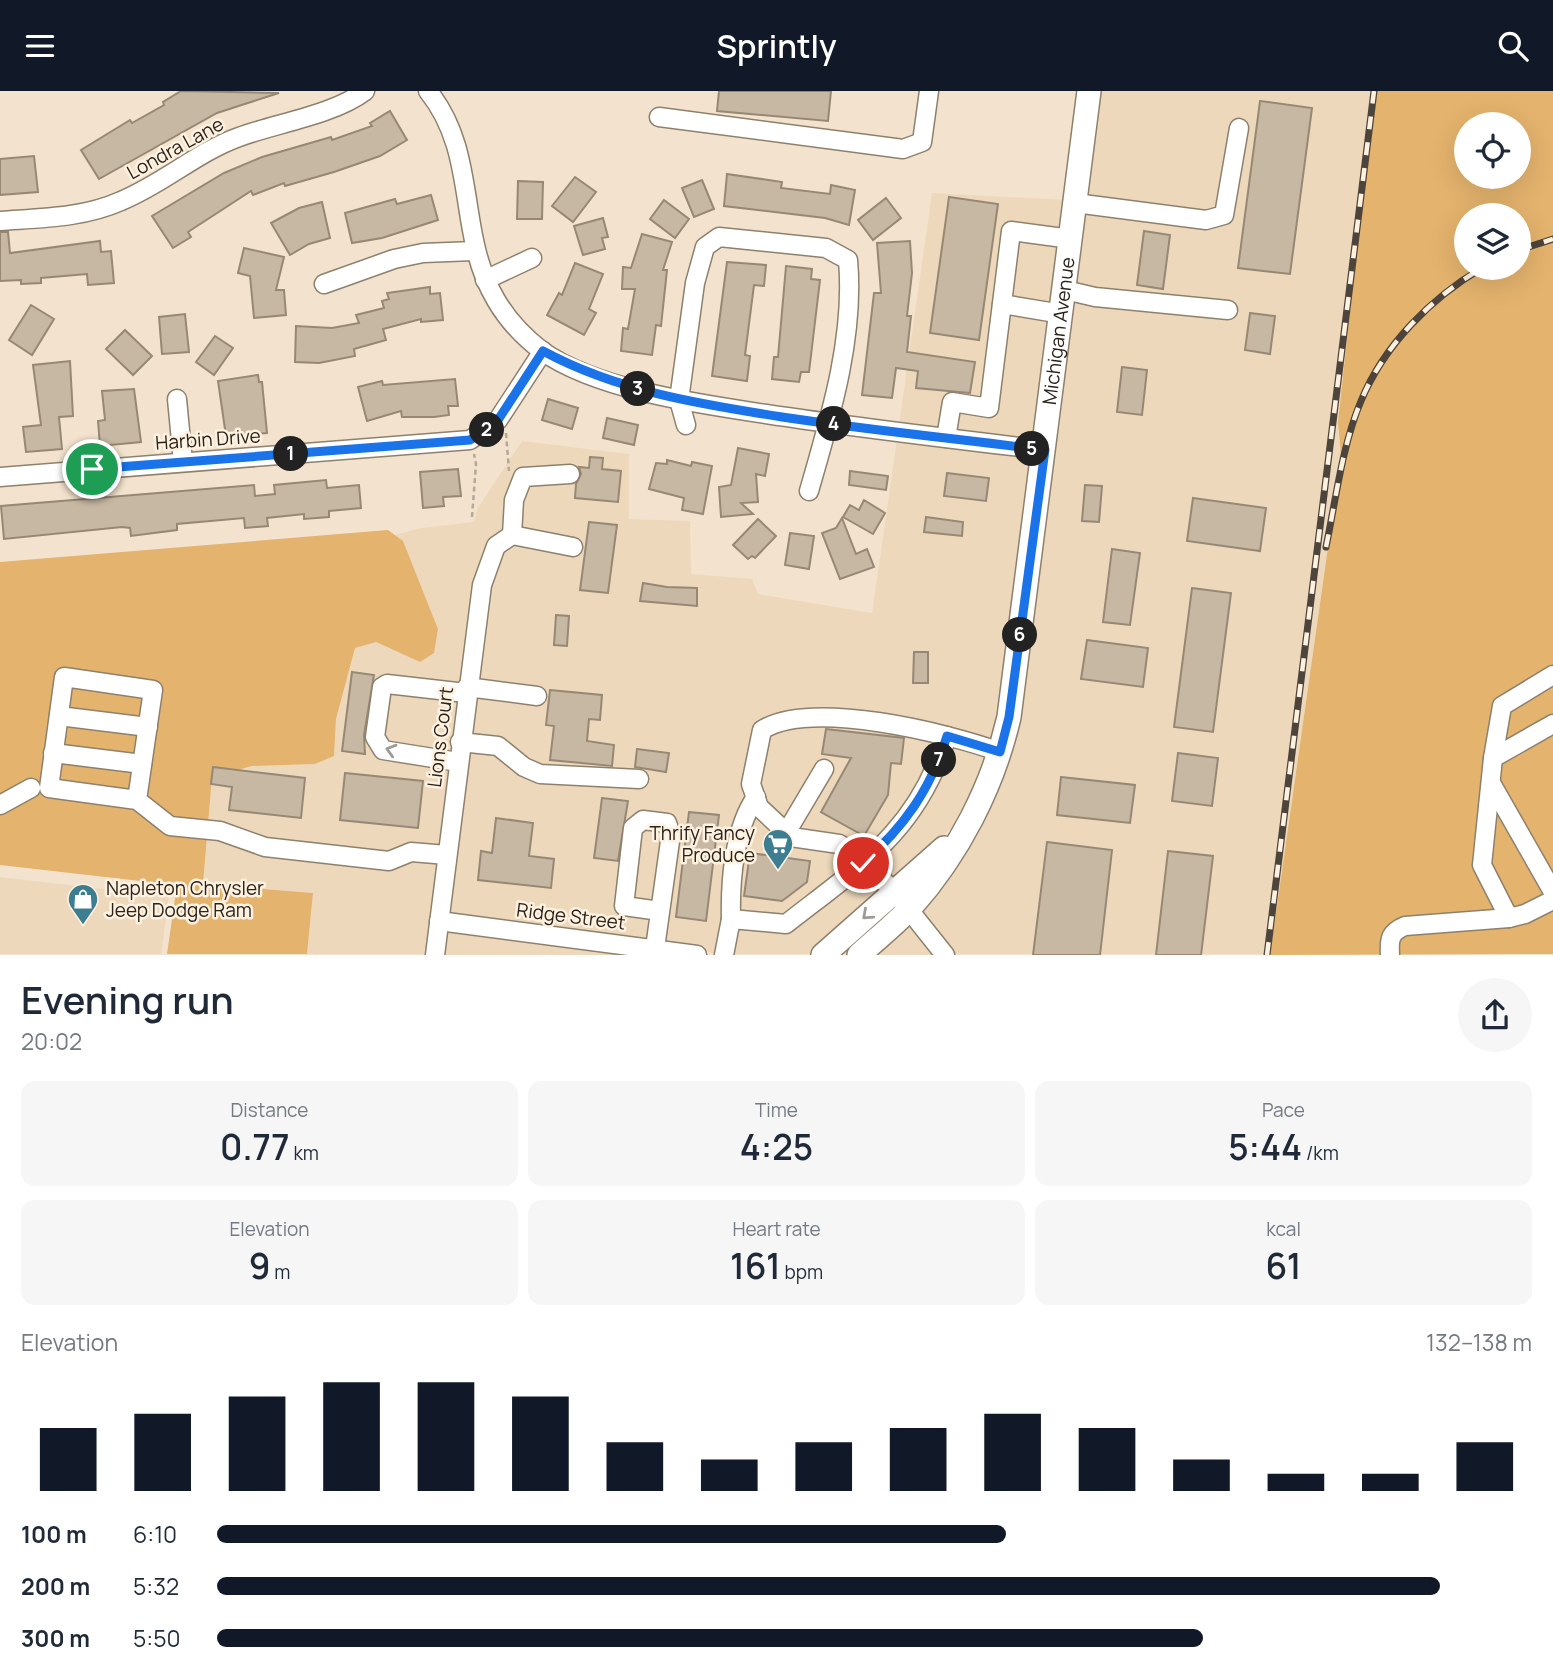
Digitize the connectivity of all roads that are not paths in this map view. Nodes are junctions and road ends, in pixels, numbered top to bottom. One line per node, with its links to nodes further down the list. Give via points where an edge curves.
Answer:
1 (365, 91): 8 (street, Londra Lane, via 218,145 99,210)
2 (428, 91): 10 (street, via 458,149)
3 (929, 91): 5 (street, via 922,142 902,149)
4 (1089, 91): 7 (main road, Michigan Avenue)
5 (659, 117)
6 (1239, 128): 7 (street, via 1224,215 1206,220)
7 (1076, 203): 9 (main road, Michigan Avenue)
8 (0, 221)
9 (1071, 239): 14 (main road, Michigan Avenue); 15 (street, via 1011,231)
10 (474, 251): 12 (street); 13 (street, via 394,259)
11 (532, 258): 12 (street)
12 (485, 280): 18 (street, via 519,330)
13 (324, 284)
14 (1065, 290): 16 (street); 17 (main road, Michigan Avenue)
15 (1002, 305): 17 (street); 23 (street, via 989,408 952,402)
16 (1228, 310)
17 (1062, 314): 24 (main road, Michigan Avenue)
18 (543, 351): 20 (street, via 600,378); 25 (street, Harbin Drive, via 498,420 470,440)
19 (177, 399): 25 (street)
20 (679, 400): 21 (street); 21 (street, via 695,283 705,247 719,237 827,248 848,260 851,290); 22 (street)
21 (828, 424): 23 (street); 28 (street)
22 (686, 425)
23 (946, 438): 24 (street)
24 (1045, 450): 39 (main road, Michigan Avenue, via 1009,717)
25 (183, 462): 27 (street, Harbin Drive)
26 (570, 474): 29 (street, via 523,477 514,500)
27 (0, 476)
28 (809, 491)
29 (512, 535): 30 (street); 32 (street, Lions Court, via 496,546 486,567)
30 (573, 547)
31 (1553, 675): 41 (street, via 1502,706)
32 (466, 690): 33 (street); 38 (street, Lions Court); 42 (street, one-way to 32, via 383,750 375,737 382,687 387,684)
33 (537, 696)
34 (59, 716): 36 (street); 36 (street, via 64,677 153,689); 40 (street)
35 (1553, 724): 41 (street)
36 (148, 727): 43 (street)
37 (947, 736): 39 (street); 48 (street, via 914,727 810,717 777,721 762,730 751,784); 54 (street, via 931,781 917,804 897,832)
38 (460, 742): 42 (street, Lions Court); 45 (street, via 498,746 540,774)
39 (1000, 752): 51 (main road, Michigan Avenue)
40 (54, 753): 43 (street); 49 (street, via 48,788)
41 (1493, 758): 46 (street)
42 (458, 762): 53 (street, Lions Court)
43 (142, 764): 49 (street)
44 (824, 769): 52 (street)
45 (639, 779)
46 (1490, 783): 56 (street); 60 (street, via 1482,865)
47 (31, 788): 50 (street)
48 (756, 797): 52 (street, via 759,807); 61 (street, via 744,814)
49 (137, 800): 53 (street, via 170,827 220,831 265,847 389,861 411,852)
50 (0, 805)
51 (971, 817): 55 (main road, Michigan Avenue, via 924,868); 58 (main road, Michigan Avenue, via 936,877)
52 (786, 833): 54 (street, via 839,844)
53 (447, 855): 62 (street, Lions Court)
54 (863, 863): 55 (street); 61 (street, via 786,924)
55 (894, 891): 58 (street); 67 (main road, Michigan Avenue, one-way to 67)
56 (1553, 892)
57 (1553, 900): 60 (street)
58 (909, 910): 68 (main road, Michigan Avenue); 69 (street)
59 (660, 911): 59 (street, via 671,834 667,823 643,820 633,828 624,906); 63 (street)
60 (1509, 918): 70 (street, via 1405,926 1389,940)
61 (731, 919): 66 (street)
62 (439, 921): 63 (street, Ridge Street); 64 (street, Lions Court)
63 (654, 948): 65 (street, Ridge Street)
64 (435, 954)
65 (697, 954)
66 (724, 954)
67 (823, 954)
68 (859, 954)
69 (945, 954)
70 (1390, 954)

